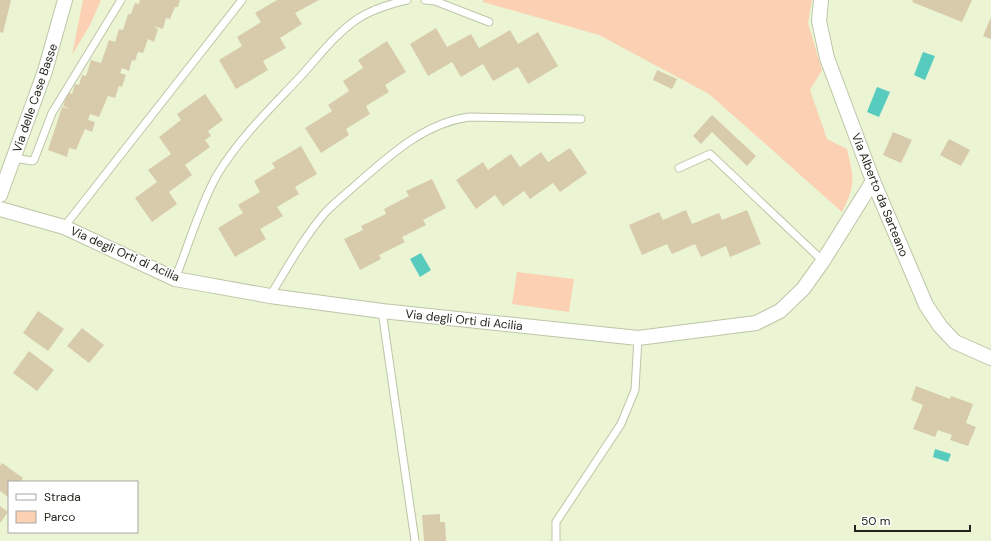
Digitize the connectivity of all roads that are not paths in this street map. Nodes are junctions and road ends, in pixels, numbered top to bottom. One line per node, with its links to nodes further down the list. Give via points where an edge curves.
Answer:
1 (65, 0): 9 (street, Via delle Case Basse, via 45,71)
2 (122, 0): 9 (lane, via 52,113 35,158 32,162)
3 (242, 0): 14 (lane)
4 (406, 0): 16 (lane, via 384,6 358,18 330,43 252,126 216,177)
5 (425, 0): 7 (lane, via 435,1)
6 (821, 0): 11 (street, Via Alberto da Sarteano, via 819,21 827,58)
7 (489, 22)
8 (581, 119): 17 (lane, via 469,117 452,120 426,131 392,153 324,214)
9 (14, 158): 12 (street, Via delle Case Basse)
10 (680, 168): 15 (lane, via 710,154)
11 (873, 181): 15 (street, Via degli Orti di Acilia); 20 (street, Via Alberto da Sarteano, via 926,305 955,342)
12 (0, 195)
13 (0, 210): 14 (street, Via degli Orti di Acilia)
14 (64, 227): 16 (street, Via degli Orti di Acilia)
15 (823, 261): 19 (street, Via degli Orti di Acilia, via 803,289 780,311 756,323)
16 (175, 279): 17 (street, Via degli Orti di Acilia)
17 (270, 296): 18 (street, Via degli Orti di Acilia)
18 (382, 311): 19 (street, Via degli Orti di Acilia); 21 (lane)
19 (638, 338): 22 (lane, via 635,390 621,424 556,522)
20 (991, 358)
21 (415, 541)
22 (556, 541)

